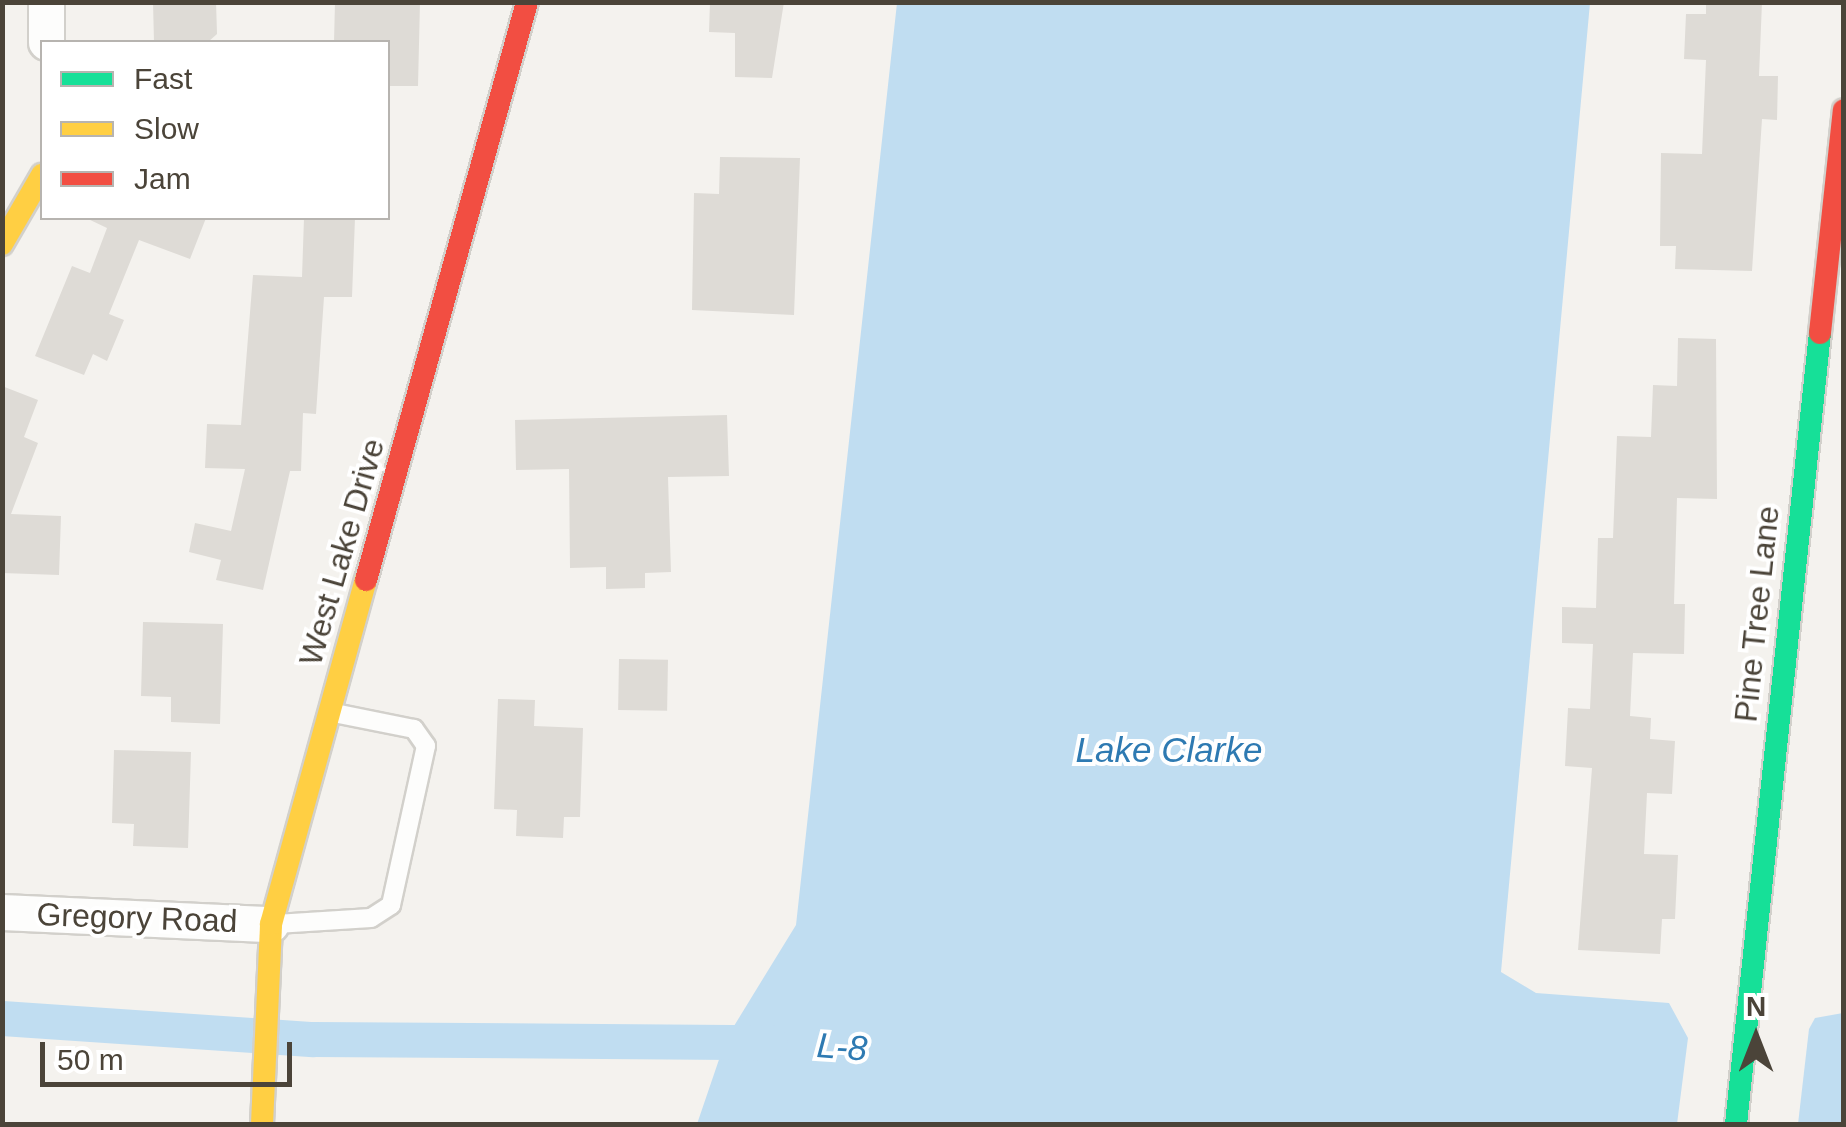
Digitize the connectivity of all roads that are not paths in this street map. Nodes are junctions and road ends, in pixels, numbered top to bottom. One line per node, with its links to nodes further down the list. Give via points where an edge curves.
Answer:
1 (46, 2): 3 (street)
2 (527, 2): 7 (street, West Lake Drive)
3 (46, 40)
4 (1844, 110): 11 (street, Pine Tree Lane)
5 (40, 179): 6 (street)
6 (2, 244)
7 (330, 712): 9 (street, West Lake Drive); 9 (lane, via 414,729 426,746 390,906 371,918)
8 (2, 912): 9 (street, Gregory Road)
9 (271, 924): 10 (street, West Lake Drive)
10 (262, 1124)
11 (1736, 1124)

